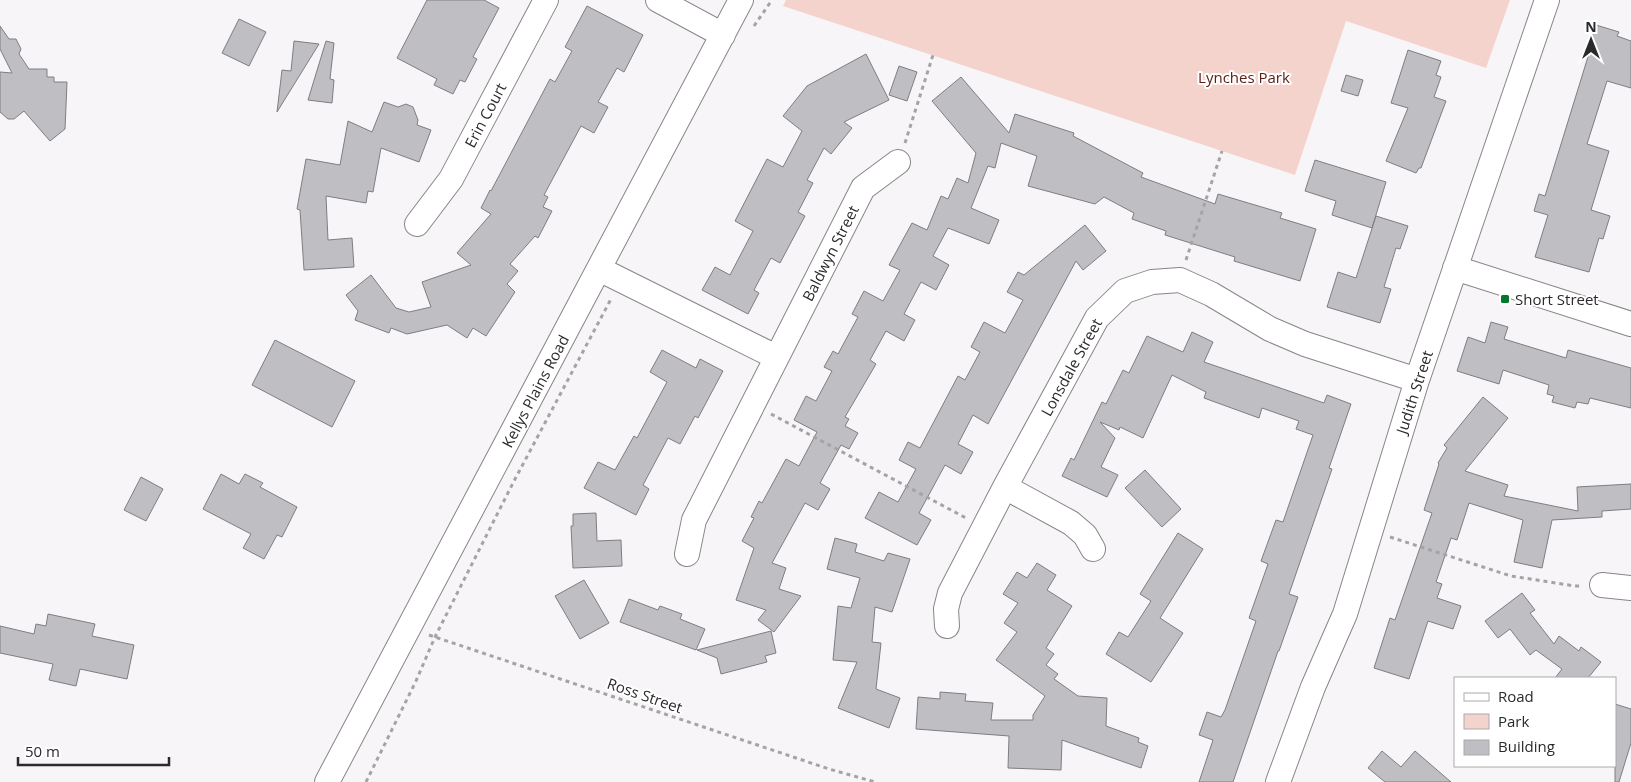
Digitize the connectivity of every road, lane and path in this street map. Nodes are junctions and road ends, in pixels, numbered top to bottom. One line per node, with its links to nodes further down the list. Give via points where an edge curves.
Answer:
1 (546, 0): 11 (street, Erin Court, via 451,179)
2 (658, 0): 7 (street)
3 (741, 0): 7 (street, Kellys Plains Road)
4 (772, 0): 6 (path)
5 (1547, 0): 13 (street, Judith Street)
6 (763, 13)
7 (723, 35): 12 (street, Kellys Plains Road)
8 (933, 55): 10 (path)
9 (1222, 151): 14 (path)
10 (902, 152): 17 (street, Baldwyn Street, via 863,188)
11 (417, 224)
12 (599, 268): 17 (street); 29 (street, Kellys Plains Road)
13 (1455, 268): 16 (street); 18 (street, Judith Street)
14 (1183, 269)
15 (614, 294): 30 (path, via 514,481)
16 (1631, 324)
17 (776, 357): 24 (street, Baldwyn Street, via 694,520)
18 (1417, 380): 20 (street, Lonsdale Street, via 1305,344 1270,329 1211,294 1180,280 1152,282 1125,291 1097,318); 34 (street, Judith Street, via 1345,614 1313,687)
19 (763, 410): 21 (path)
20 (1005, 487): 23 (street, via 1071,523 1086,535); 28 (street, Lonsdale Street, via 950,593 946,609)
21 (972, 521)
22 (1400, 540): 26 (path, via 1511,576)
23 (1093, 550)
24 (687, 554)
25 (1602, 585): 27 (street)
26 (1575, 586)
27 (1631, 588)
28 (947, 626)
29 (409, 628): 30 (path, Ross Street); 31 (street, Kellys Plains Road)
30 (436, 637): 32 (path); 33 (path, Ross Street)
31 (327, 782)
32 (366, 782)
33 (875, 782)
34 (1278, 782)

